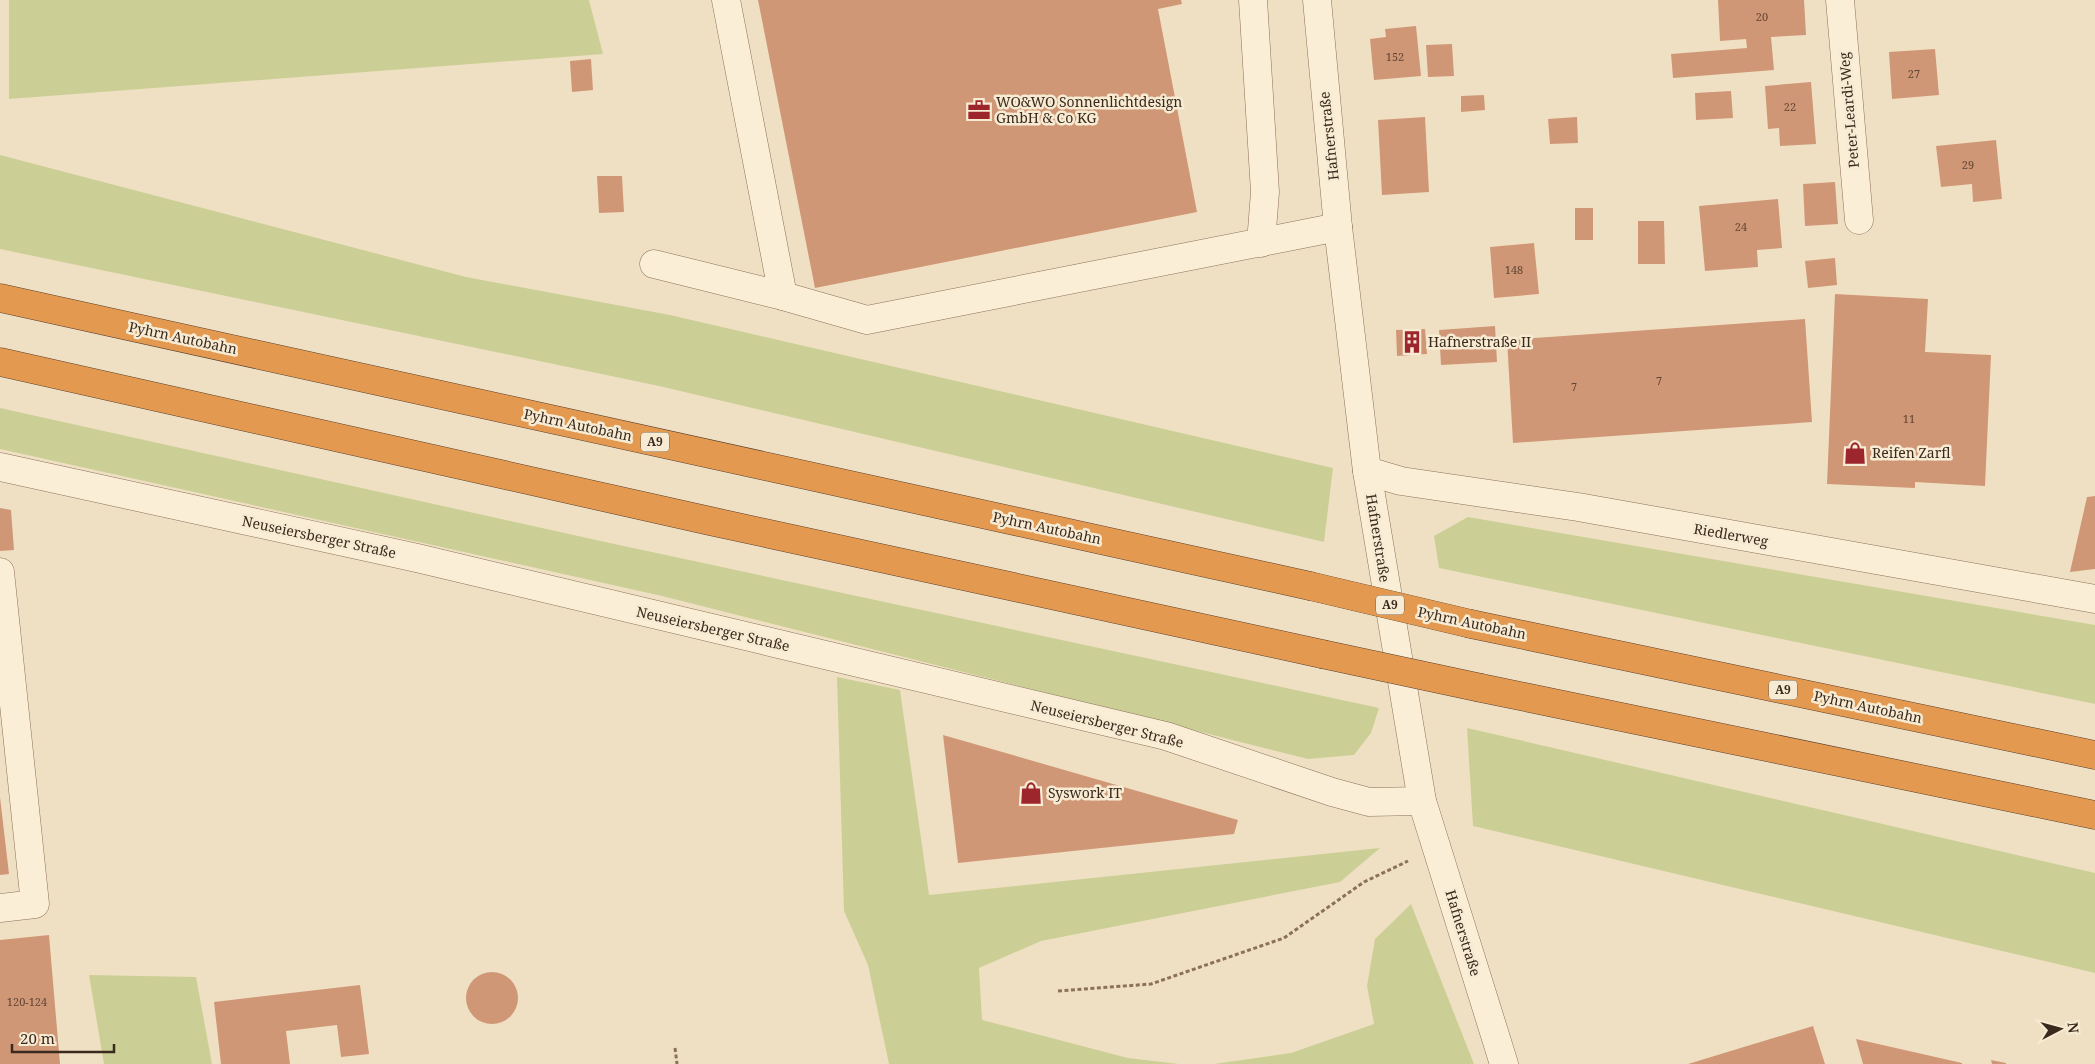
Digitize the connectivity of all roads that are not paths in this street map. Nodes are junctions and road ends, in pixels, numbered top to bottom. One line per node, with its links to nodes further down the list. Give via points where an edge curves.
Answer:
1 (726, 0): 9 (street)
2 (1253, 0): 7 (street, via 1265,192)
3 (1317, 0): 6 (street, Hafnerstraße)
4 (1840, 0): 5 (street, Peter-Leardi-Weg)
5 (1859, 220)
6 (1338, 228): 7 (street); 13 (street, Hafnerstraße)
7 (1261, 243): 9 (street, via 867,320)
8 (654, 264): 9 (street)
9 (783, 296)
10 (0, 298): 16 (highway, Pyhrn Autobahn / A9, bridge, via 1471,624)
11 (0, 362): 18 (highway, bridge, via 1322,654)
12 (0, 467): 17 (street, Neuseiersberger Straße, via 417,558 1166,736 1369,802)
13 (1367, 471): 15 (street, Riedlerweg, via 1401,480 1578,508); 17 (street, Hafnerstraße)
14 (0, 572): 19 (street, via 36,904)
15 (2095, 600)
16 (2095, 755)
17 (1422, 801): 20 (street, Hafnerstraße)
18 (2095, 814)
19 (0, 908)
20 (1504, 1064)

